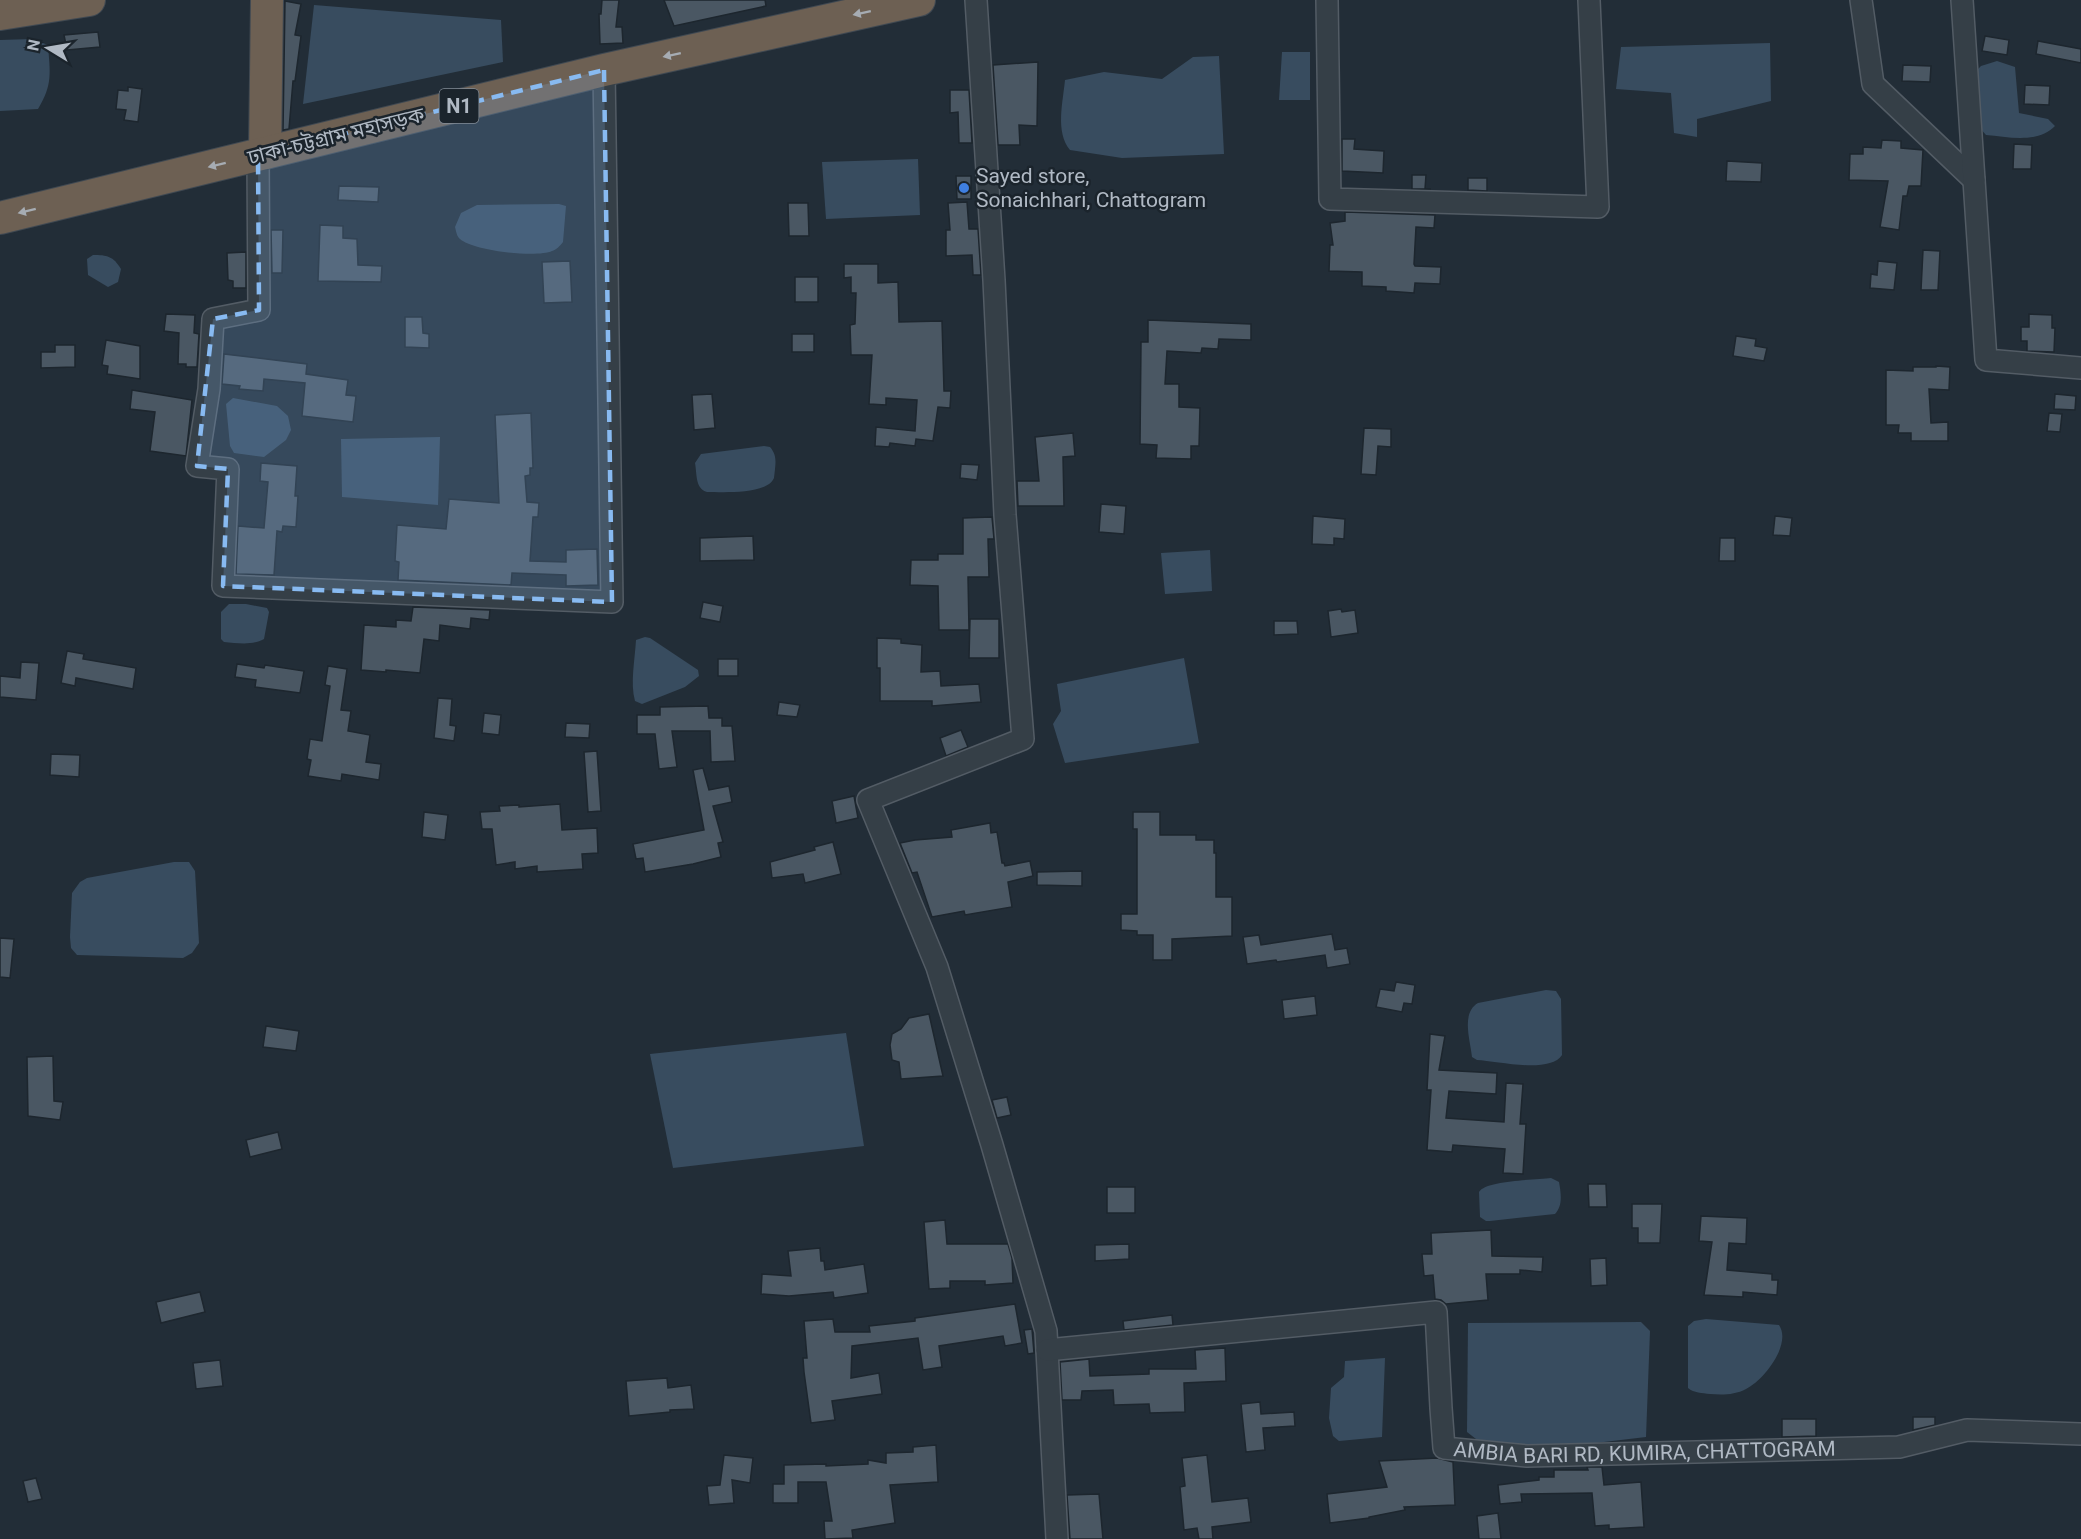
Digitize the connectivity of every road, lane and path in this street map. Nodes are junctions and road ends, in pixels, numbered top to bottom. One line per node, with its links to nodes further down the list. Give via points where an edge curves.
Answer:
1 (89, 0): 9 (highway)
2 (267, 0): 11 (highway)
3 (919, 0): 10 (highway, ঢাকা-চট্টগ্রাম মহাসড়ক / N1, one-way to 10)
4 (976, 0): 15 (street, via 1005,515 1023,739 868,800 937,967 1043,1320)
5 (1327, 0): 6 (street, via 1330,199 1598,207)
6 (1589, 0)
7 (1861, 0): 12 (street, via 1873,84)
8 (1962, 0): 12 (street)
9 (0, 14)
10 (604, 70): 11 (highway, ঢাকা-চট্টগ্রাম মহাসড়ক / N1); 11 (street, via 612,602 223,586 228,469 197,466 209,388 213,319 259,310)
11 (261, 154): 13 (highway, ঢাকা-চট্টগ্রাম মহাসড়ক / N1, one-way to 13)
12 (1974, 180): 14 (street, via 1986,360)
13 (0, 218)
14 (2081, 369)
15 (1047, 1350): 16 (street, AMBIA BARI RD, KUMIRA, CHATTOGRAM, via 1437,1312 1444,1448 1527,1456 1899,1448 1967,1430); 17 (street)
16 (2081, 1434)
17 (1058, 1539)

